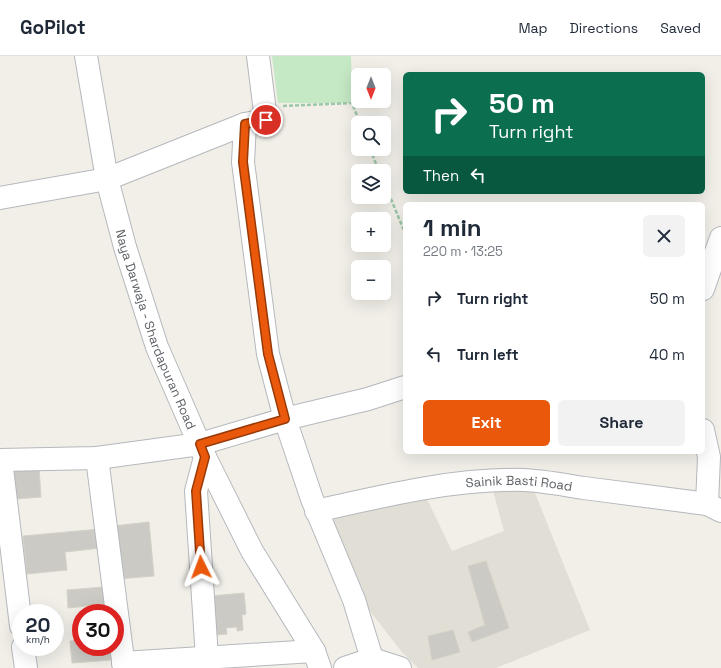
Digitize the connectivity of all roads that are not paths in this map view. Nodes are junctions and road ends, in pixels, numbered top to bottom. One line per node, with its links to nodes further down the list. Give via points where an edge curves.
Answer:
1 (86, 56): 4 (street, Naya Darwaja - Shardapuran Road)
2 (258, 56): 3 (street, via 266,120)
3 (245, 124): 4 (street); 11 (street, via 243,162 268,354)
4 (107, 180): 5 (street); 13 (street, Naya Darwaja - Shardapuran Road, via 157,347)
5 (0, 198)
6 (721, 238): 7 (street)
7 (705, 282)
8 (721, 289): 9 (street)
9 (705, 293)
10 (403, 388): 11 (street)
11 (285, 419): 13 (street); 17 (street)
12 (705, 439): 16 (street)
13 (203, 450): 14 (street); 20 (street, via 196,491); 22 (street, Naya Darwaja - Shardapuran Road, via 252,551)
14 (97, 458): 15 (street); 23 (street)
15 (0, 460): 18 (street)
16 (714, 508): 17 (street, Sainik Basti Road, via 539,481 482,481 368,499)
17 (316, 511): 21 (street, via 354,600)
18 (18, 604)
19 (25, 656): 24 (street)
20 (207, 658): 22 (street); 23 (street)
21 (372, 659): 25 (street); 26 (street)
22 (317, 660)
23 (124, 666)
24 (26, 668)
25 (345, 668)
26 (400, 668)

